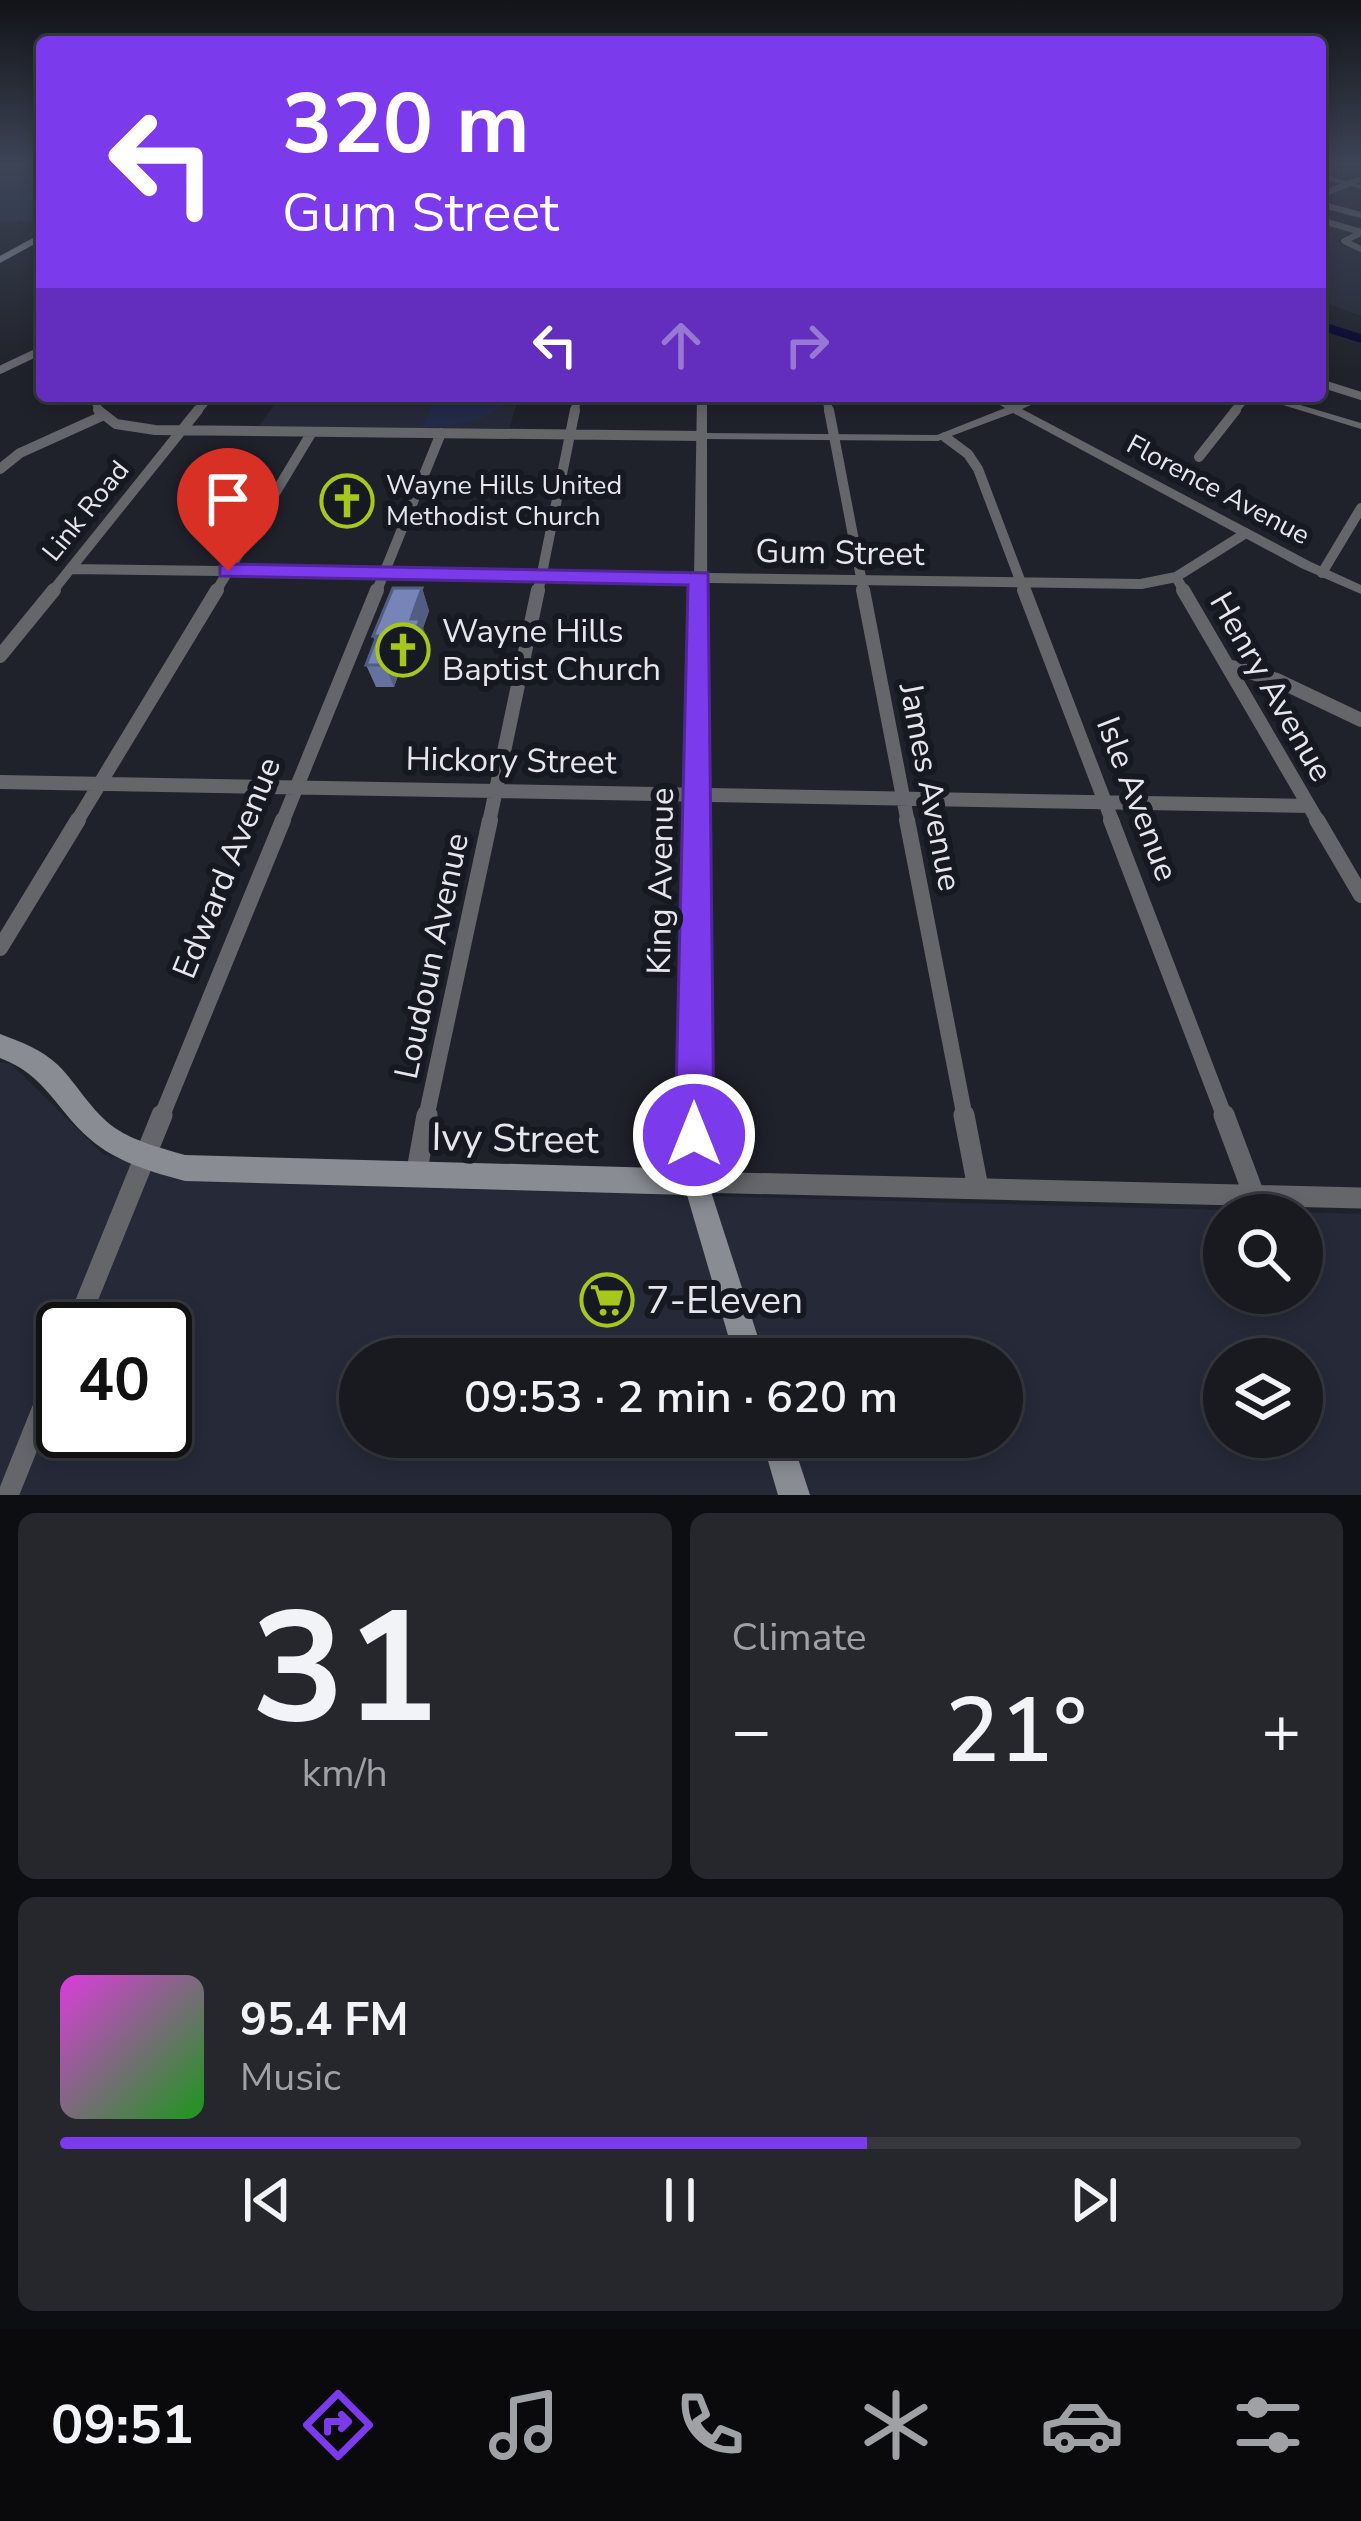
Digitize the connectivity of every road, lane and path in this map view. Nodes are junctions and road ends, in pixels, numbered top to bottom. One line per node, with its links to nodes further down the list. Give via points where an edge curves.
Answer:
1 (1360, 233): 3 (street, via 1344,242)
2 (36, 239): 4 (main road)
3 (1361, 249)
4 (0, 260)
5 (36, 353): 6 (street)
6 (0, 370)
7 (1326, 385): 8 (street)
8 (1361, 396)
9 (96, 402): 19 (street)
10 (205, 402): 21 (street, Link Road)
11 (577, 402): 24 (street, Loudoun Avenue)
12 (702, 402): 25 (street, King Avenue)
13 (827, 402): 27 (street, James Avenue)
14 (1000, 402): 18 (street, Florence Avenue)
15 (1032, 402): 18 (street)
16 (1242, 402): 28 (street)
17 (1279, 402): 20 (street)
18 (1014, 410): 26 (street); 32 (street, Florence Avenue)
19 (102, 416): 21 (street); 29 (street)
20 (1361, 426)
21 (182, 430): 22 (street); 33 (street, Link Road)
22 (312, 432): 23 (street); 34 (street)
23 (441, 434): 24 (street); 36 (street, Edward Avenue)
24 (570, 435): 25 (street); 37 (street, Loudoun Avenue)
25 (702, 436): 27 (street); 39 (street, King Avenue)
26 (945, 437): 27 (street); 41 (street, Isle Avenue, via 974,461)
27 (834, 438): 40 (street, James Avenue)
28 (1199, 458)
29 (0, 469)
30 (1361, 508): 31 (street)
31 (1357, 524): 35 (street)
32 (1246, 533): 35 (street, Florence Avenue); 38 (street, Henry Avenue)
33 (70, 569): 34 (street, Gum Street); 43 (street, Link Road)
34 (228, 571): 36 (street, Gum Street); 47 (street)
35 (1322, 573): 42 (street, Florence Avenue)
36 (384, 574): 37 (street, Gum Street); 48 (street, Edward Avenue)
37 (541, 575): 39 (street, Gum Street); 49 (street, Loudoun Avenue)
38 (1176, 577): 41 (street, Gum Street); 44 (street, Henry Avenue)
39 (700, 578): 40 (street, Gum Street); 50 (street, King Avenue)
40 (861, 580): 41 (street, Gum Street); 51 (street, James Avenue)
41 (1022, 582): 52 (street, Isle Avenue)
42 (1361, 590)
43 (0, 656)
44 (1228, 667): 45 (street, via 1277,680); 53 (street, Henry Avenue)
45 (1361, 720)
46 (0, 782): 47 (street, Hickory Street)
47 (100, 784): 48 (street, Hickory Street); 55 (street)
48 (296, 787): 49 (street, Hickory Street); 57 (street, Edward Avenue)
49 (497, 790): 50 (street, Hickory Street); 58 (street, Loudoun Avenue)
50 (698, 794): 51 (street, Hickory Street); 59 (street, King Avenue)
51 (902, 800): 52 (street, Hickory Street); 60 (street, James Avenue)
52 (1105, 802): 53 (street, Hickory Street); 62 (street, Isle Avenue)
53 (1309, 806): 54 (street, Henry Avenue)
54 (1361, 895)
55 (0, 948)
56 (0, 1046): 57 (main road, Ivy Street, via 53,1074 97,1130)
57 (145, 1155): 58 (main road, Ivy Street, via 198,1170); 65 (street, Edward Avenue)
58 (416, 1176): 59 (main road, Ivy Street)
59 (696, 1182): 60 (street, Ivy Street); 66 (main road, King Avenue)
60 (978, 1188): 61 (street, Ivy Street)
61 (1215, 1194)
62 (1254, 1194)
63 (1323, 1197): 64 (street, Ivy Street)
64 (1361, 1198)
65 (86, 1302)
66 (744, 1338)
67 (36, 1425): 69 (street)
68 (783, 1458): 70 (main road)
69 (8, 1495)
70 (794, 1495)

